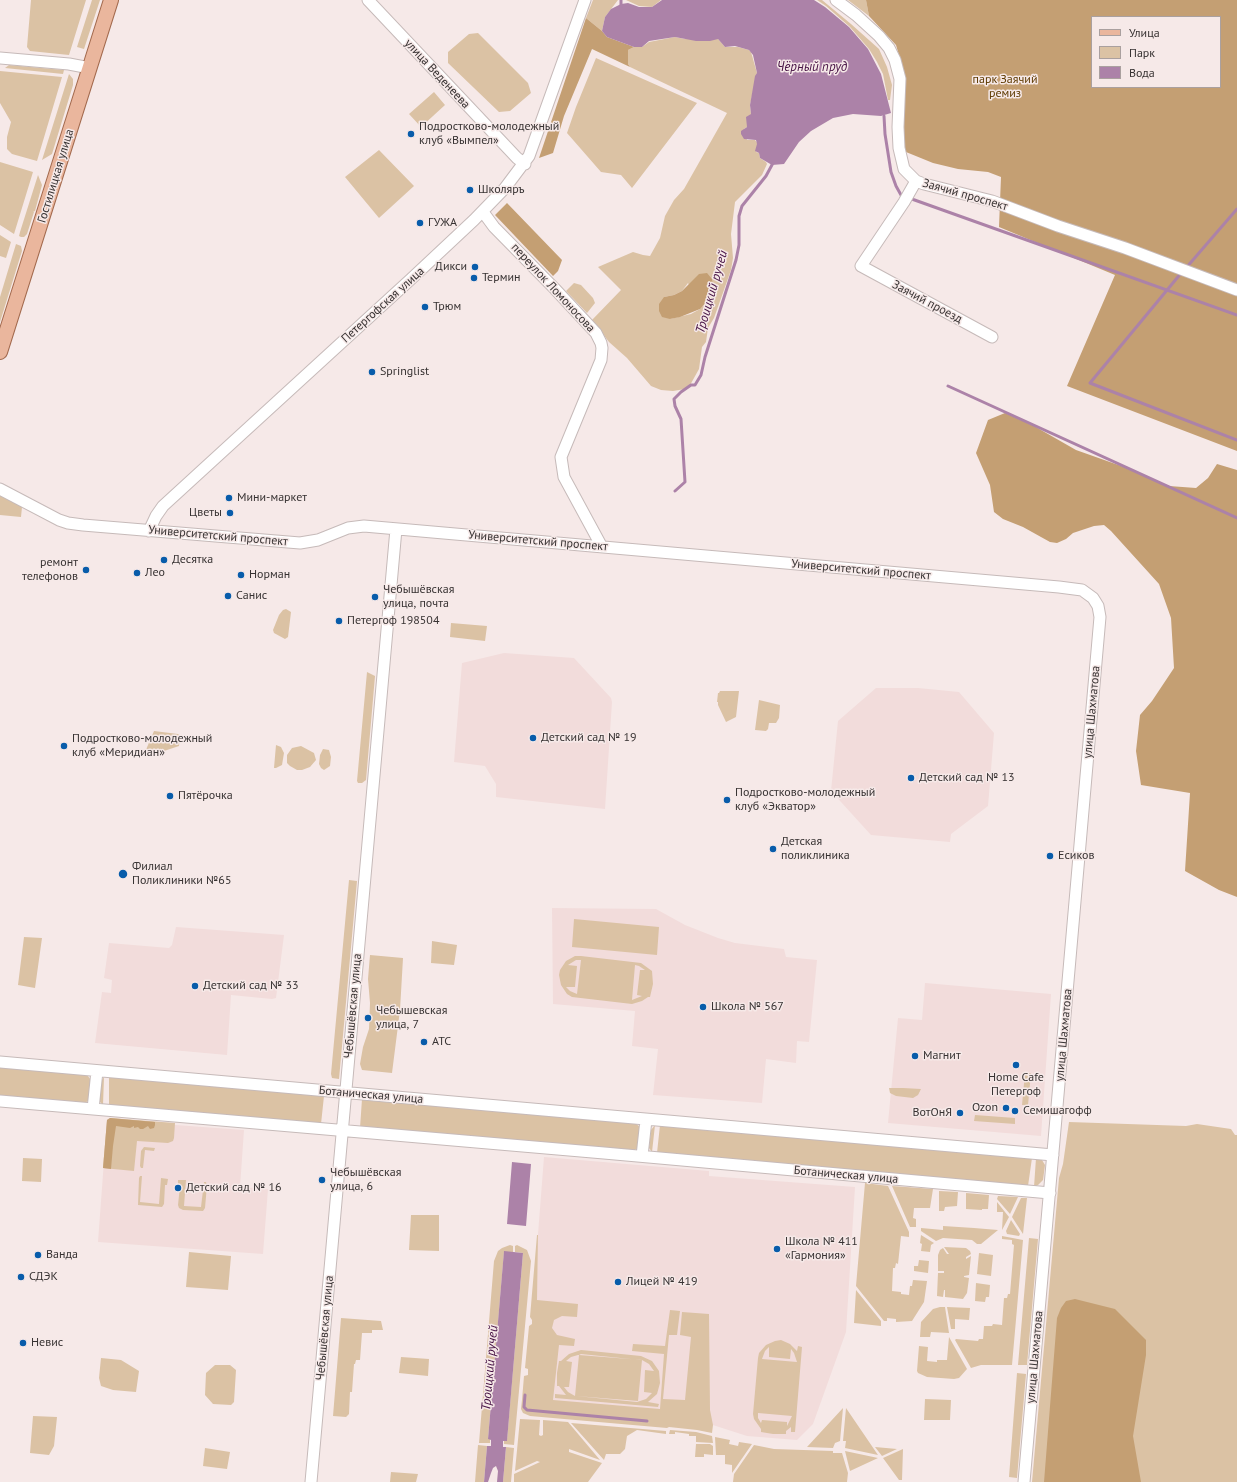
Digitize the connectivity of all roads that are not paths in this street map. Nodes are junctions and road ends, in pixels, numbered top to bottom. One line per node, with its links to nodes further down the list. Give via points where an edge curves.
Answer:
1 (111, 0): 6 (main road, Гостилицкая улица)
2 (368, 0): 7 (street, улица Веденеева)
3 (585, 0): 7 (street, Петергофская улица)
4 (836, 0): 8 (street, Заячий проспект, via 879,36 895,60 900,79 899,148 904,169)
5 (0, 58): 6 (street)
6 (90, 68): 12 (main road, Гостилицкая улица)
7 (525, 164): 9 (street, Петергофская улица)
8 (916, 181): 10 (street, Заячий проспект, via 992,201); 11 (street, Заячий проезд, via 861,266)
9 (483, 212): 15 (street, Петергофская улица, via 163,506); 16 (street, переулок Ломоносова, via 494,227 596,333 602,348 600,360 561,456 564,477)
10 (1237, 290)
11 (992, 337)
12 (0, 352)
13 (0, 489): 15 (street, Университетский проспект, via 68,523)
14 (396, 529): 15 (street, Университетский проспект, via 356,527 318,540 300,543); 16 (street, Университетский проспект); 20 (street, Чебышёвская улица)
15 (149, 531)
16 (602, 547): 17 (street, Университетский проспект, via 1059,587)
17 (1086, 592): 25 (street, улица Шахматова, via 1096,603 1100,617)
18 (0, 1062): 19 (street, Ботаническая улица)
19 (96, 1071): 20 (street, Ботаническая улица); 22 (street)
20 (346, 1093): 23 (street, Ботаническая улица); 24 (street, Чебышёвская улица)
21 (0, 1101): 22 (street, Ботаническая улица)
22 (93, 1109): 24 (street, Ботаническая улица)
23 (646, 1120): 25 (street, Ботаническая улица); 26 (street)
24 (342, 1130): 26 (street, Ботаническая улица); 28 (street, Чебышёвская улица)
25 (1053, 1155): 27 (street, улица Шахматова)
26 (642, 1156): 27 (street, Ботаническая улица)
27 (1050, 1193): 29 (street, улица Шахматова)
28 (311, 1482)
29 (1024, 1482)

